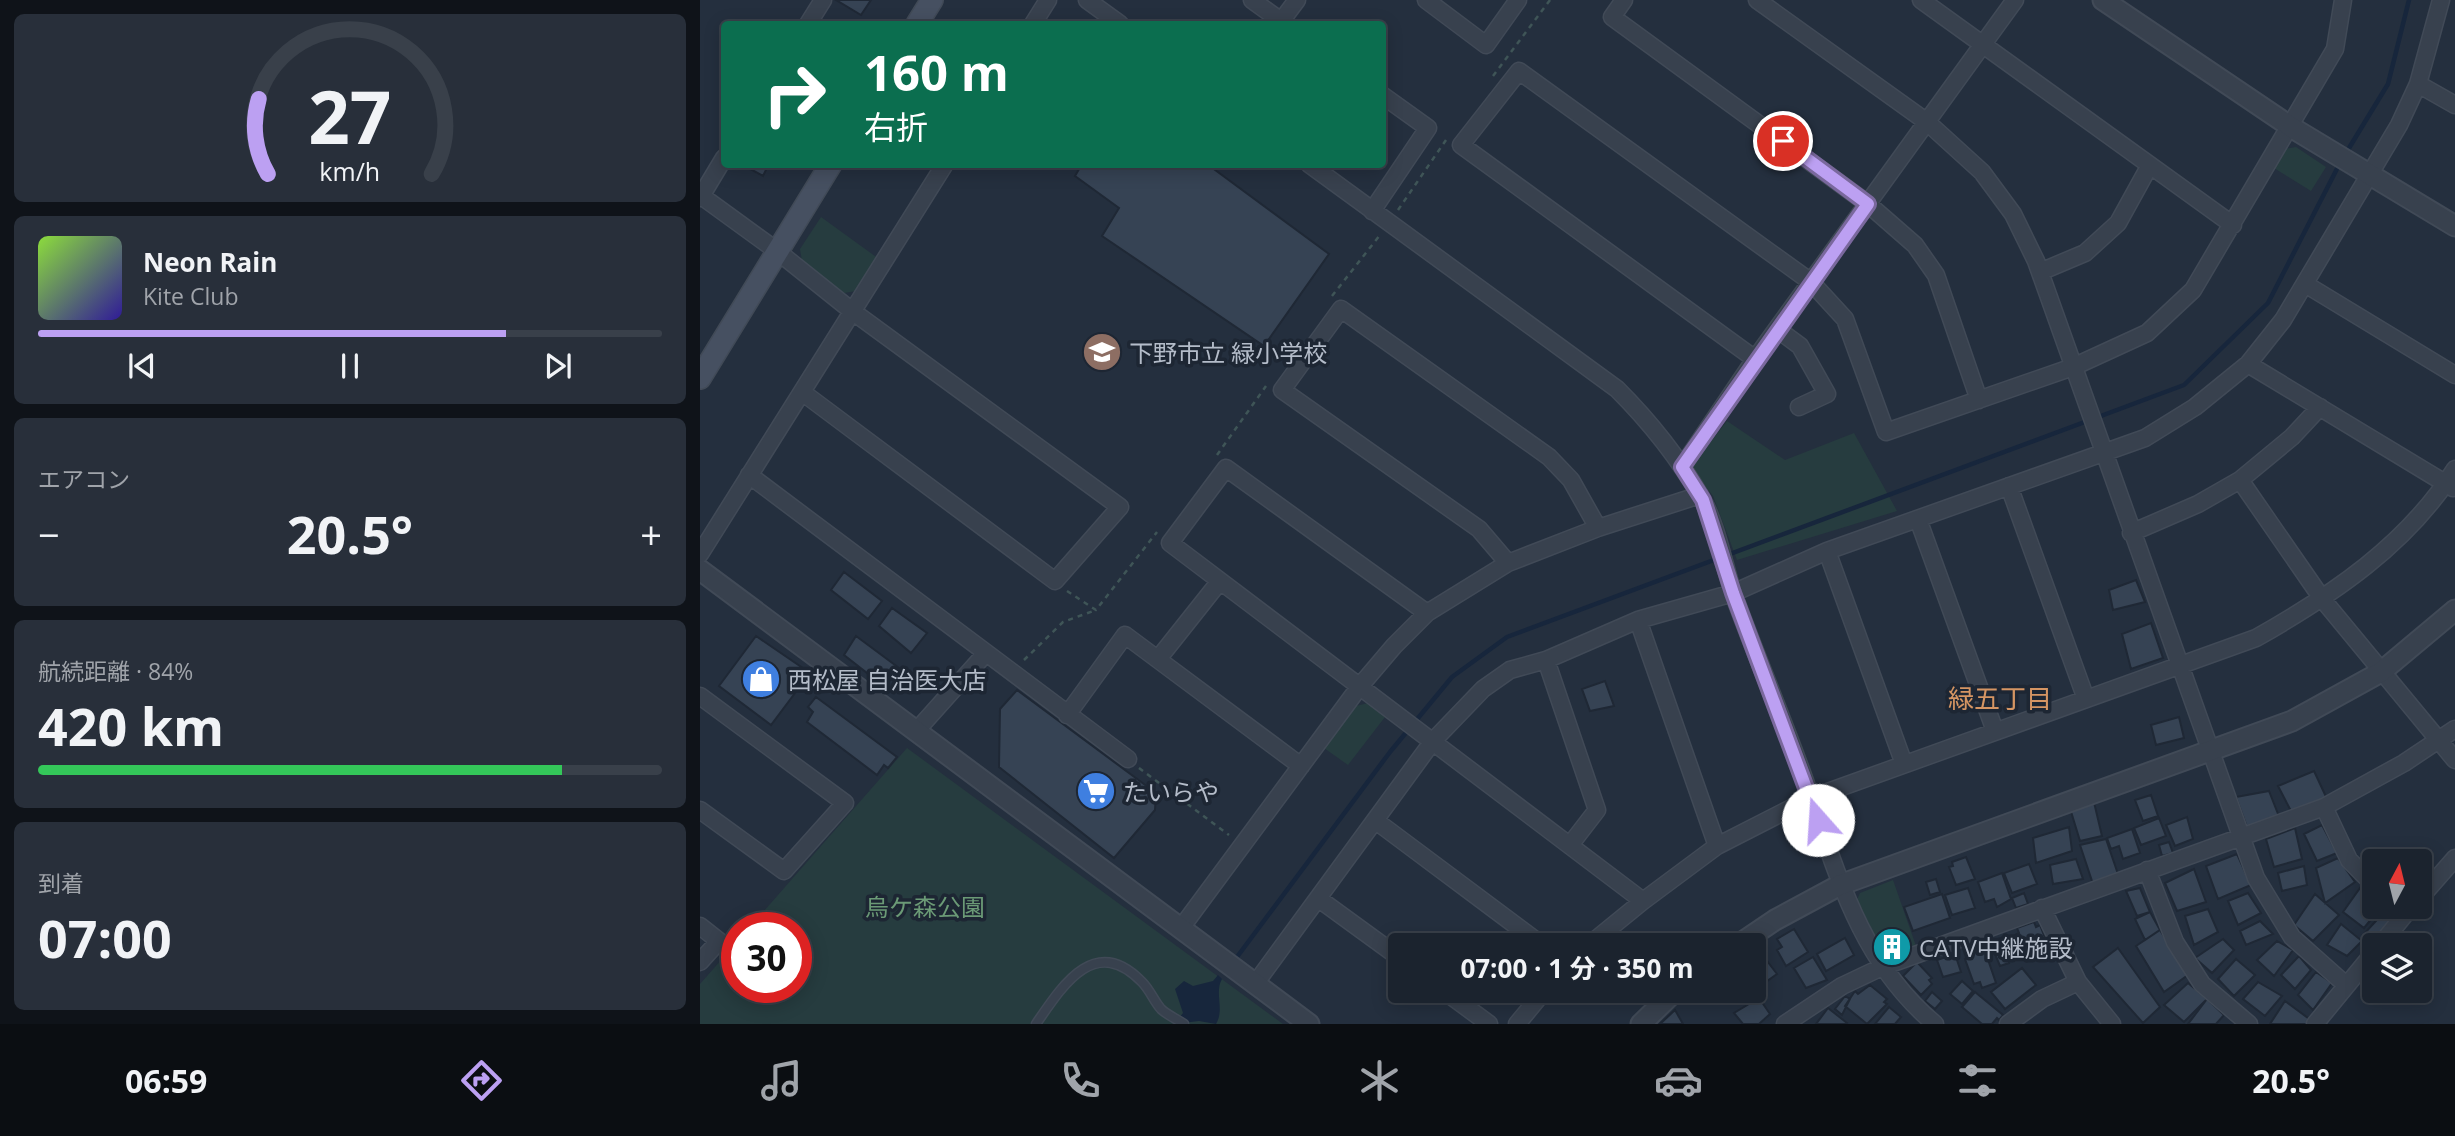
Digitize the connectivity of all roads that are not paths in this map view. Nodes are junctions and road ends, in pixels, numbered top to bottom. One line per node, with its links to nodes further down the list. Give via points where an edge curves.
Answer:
1 (823, 0): 16 (street)
2 (932, 0): 17 (main road)
3 (1048, 0): 18 (street)
4 (1087, 0): 19 (street)
5 (1252, 0): 20 (street)
6 (1297, 0): 21 (street)
7 (1426, 0): 8 (street, via 1486,45)
8 (1518, 0)
9 (1624, 0): 35 (street, via 1612,16)
10 (1757, 0): 26 (street)
11 (1922, 0): 22 (street)
12 (2015, 0): 22 (street)
13 (2103, 0): 27 (street)
14 (2343, 0): 27 (street, via 2334,49)
15 (2441, 0): 23 (street)
16 (810, 21)
17 (919, 21)
18 (1035, 21)
19 (1116, 21)
20 (1278, 21)
21 (1284, 21)
22 (1983, 45): 26 (street); 29 (street)
23 (2418, 83): 25 (street); 33 (street, via 2399,125)
24 (1386, 98): 36 (street, via 1428,128)
25 (2455, 105)
26 (1927, 122): 35 (street); 40 (street, via 1982,172 2013,214)
27 (2291, 127): 33 (street); 37 (street)
28 (721, 163): 34 (street)
29 (2150, 165): 37 (street); 40 (street, via 2118,223 2085,253)
30 (829, 168): 39 (main road)
31 (941, 168): 43 (street)
32 (1314, 168): 36 (street)
33 (2364, 171): 38 (street); 42 (street)
34 (700, 196): 39 (street)
35 (1868, 204): 41 (street); 51 (street, via 1915,245 1936,275)
36 (1372, 211): 55 (street, via 1617,389 1650,423)
37 (2233, 225): 47 (street, via 2193,290 2147,333)
38 (2455, 226)
39 (778, 251): 43 (street); 49 (main road)
40 (2040, 272): 47 (street)
41 (1811, 282): 44 (street); 45 (street, via 1519,71 1461,145); 51 (street, via 1845,319 1886,432)
42 (2305, 284): 46 (street); 48 (street)
43 (852, 311): 50 (street); 50 (street, via 1120,508 1055,581)
44 (1777, 329): 45 (street); 52 (street, via 1800,346 1827,394)
45 (1755, 359): 55 (street)
46 (2248, 365): 53 (street); 54 (street, via 2155,432)
47 (2073, 367): 51 (street); 54 (street)
48 (2455, 375)
49 (700, 378)
50 (802, 392): 57 (street)
51 (1979, 400)
52 (1799, 407)
53 (2320, 407): 58 (street, via 2292,438); 60 (street)
54 (2104, 453): 59 (street); 64 (street)
55 (1682, 467): 61 (street)
56 (2455, 469): 60 (street)
57 (749, 475): 66 (street); 75 (street)
58 (2240, 480): 64 (street, via 2198,505); 71 (street)
59 (2009, 485): 62 (street); 82 (street)
60 (2451, 486): 71 (street)
61 (1700, 495): 63 (street); 70 (street)
62 (1918, 519): 65 (street); 86 (street)
63 (1598, 528): 67 (street); 67 (street, via 1571,480 1549,457 1341,309 1282,390 1479,529)
64 (2131, 533): 78 (street)
65 (1827, 551): 70 (street); 92 (street)
66 (700, 554)
67 (1508, 563): 73 (street)
68 (700, 570): 84 (street)
69 (1220, 581): 73 (street, via 1170,543 1226,468); 76 (street); 80 (street)
70 (1733, 593): 74 (street); 94 (street)
71 (2323, 600): 78 (street, via 2256,638); 79 (street)
72 (2455, 610): 79 (street)
73 (1427, 613): 80 (street)
74 (1638, 620): 77 (street); 100 (street)
75 (986, 653): 83 (street); 84 (street)
76 (1158, 659): 83 (street, via 1125,635); 93 (street)
77 (1546, 660): 87 (street, via 1510,670 1483,689); 99 (street, via 1597,810)
78 (2179, 667): 82 (street); 89 (street)
79 (2381, 672): 88 (street); 89 (street, via 2292,721)
80 (1360, 686): 87 (street); 93 (street)
81 (700, 696): 96 (street, via 845,803 784,871)
82 (2086, 699): 86 (street)
83 (1067, 715): 90 (street)
84 (918, 729): 110 (street)
85 (2455, 729): 88 (street)
86 (1995, 731): 92 (street)
87 (1433, 741): 97 (street); 99 (street)
88 (2440, 741): 91 (street); 95 (street)
89 (2209, 751): 98 (street); 105 (street)
90 (1128, 760)
91 (2455, 760)
92 (1904, 764): 94 (street)
93 (1301, 766): 110 (street)
94 (1811, 798): 100 (street); 105 (street)
95 (2324, 807): 98 (street); 103 (street, via 2349,860)
96 (700, 810)
97 (1376, 821): 106 (street); 111 (street)
98 (2240, 837): 102 (street); 120 (street, via 2256,878 2291,937)
99 (1570, 845): 107 (street)
100 (1717, 846): 107 (street)
101 (2455, 858): 104 (street)
102 (2147, 870): 108 (street); 134 (street, via 2175,942 2202,984)
103 (2362, 873)
104 (2432, 884)
105 (1840, 885): 113 (street); 117 (street)
106 (1319, 898): 114 (street); 119 (street)
107 (1643, 901): 112 (street)
108 (2042, 908): 117 (street); 118 (street)
109 (700, 926): 115 (street, via 719,941)
110 (1181, 928): 119 (street)
111 (1526, 933)
112 (1604, 933)
113 (1756, 933)
114 (1388, 949)
115 (700, 962)
116 (2362, 966): 120 (street)
117 (1882, 967): 130 (street, via 1842,986); 131 (street, via 1912,1005)
118 (2078, 982): 132 (street, via 2042,999); 133 (street)
119 (1255, 984): 126 (street)
120 (2346, 985): 135 (street)
121 (1461, 1003): 127 (street)
122 (1534, 1003): 128 (street)
123 (1663, 1003): 129 (street)
124 (1036, 1024): 125 (lane, via 1071,977 1087,965 1103,961 1123,967 1162,1009)
125 (1184, 1024)
126 (1309, 1024)
127 (1489, 1024)
128 (1517, 1024)
129 (1641, 1024)
130 (1785, 1024)
131 (1935, 1024)
132 (2008, 1024)
133 (2112, 1024)
134 (2249, 1024)
135 (2315, 1024)

